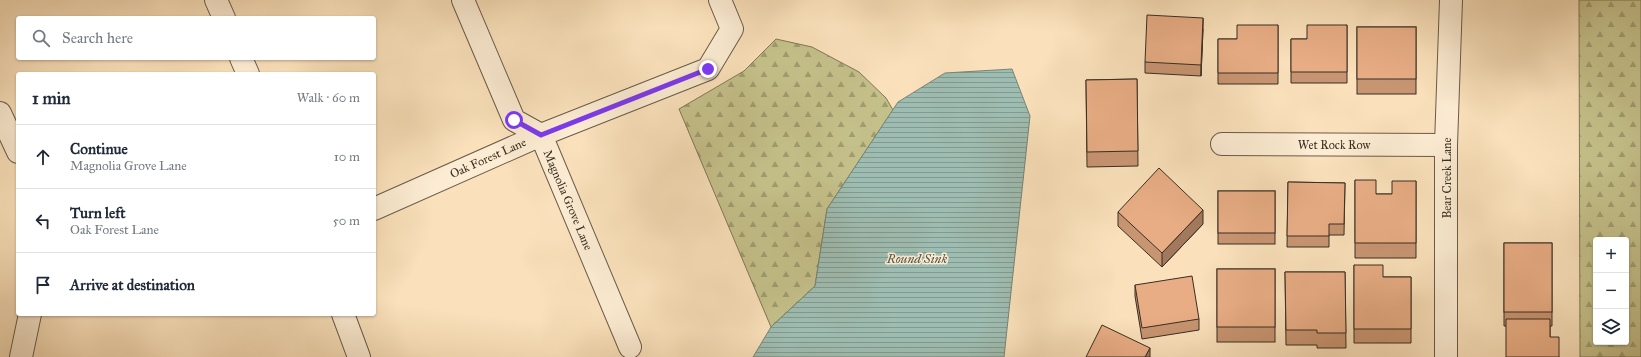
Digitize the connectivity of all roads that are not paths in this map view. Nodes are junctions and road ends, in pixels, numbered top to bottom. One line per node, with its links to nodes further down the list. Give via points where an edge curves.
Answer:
1 (216, 0): 5 (street)
2 (463, 0): 9 (street, Magnolia Grove Lane, via 514,120)
3 (1452, 0): 11 (street, Bear Creek Lane)
4 (727, 4): 9 (street, Oak Forest Lane, via 732,29 708,69)
5 (223, 16)
6 (242, 60): 7 (street)
7 (247, 72)
8 (0, 113): 12 (street)
9 (541, 135): 13 (street, Oak Forest Lane); 16 (street, Magnolia Grove Lane)
10 (1222, 144): 11 (street, Wet Rock Row)
11 (1446, 145): 19 (street, Bear Creek Lane)
12 (16, 148)
13 (376, 209)
14 (30, 316): 17 (street)
15 (344, 316): 18 (street)
16 (630, 347)
17 (21, 357)
18 (359, 357)
19 (1446, 357)

